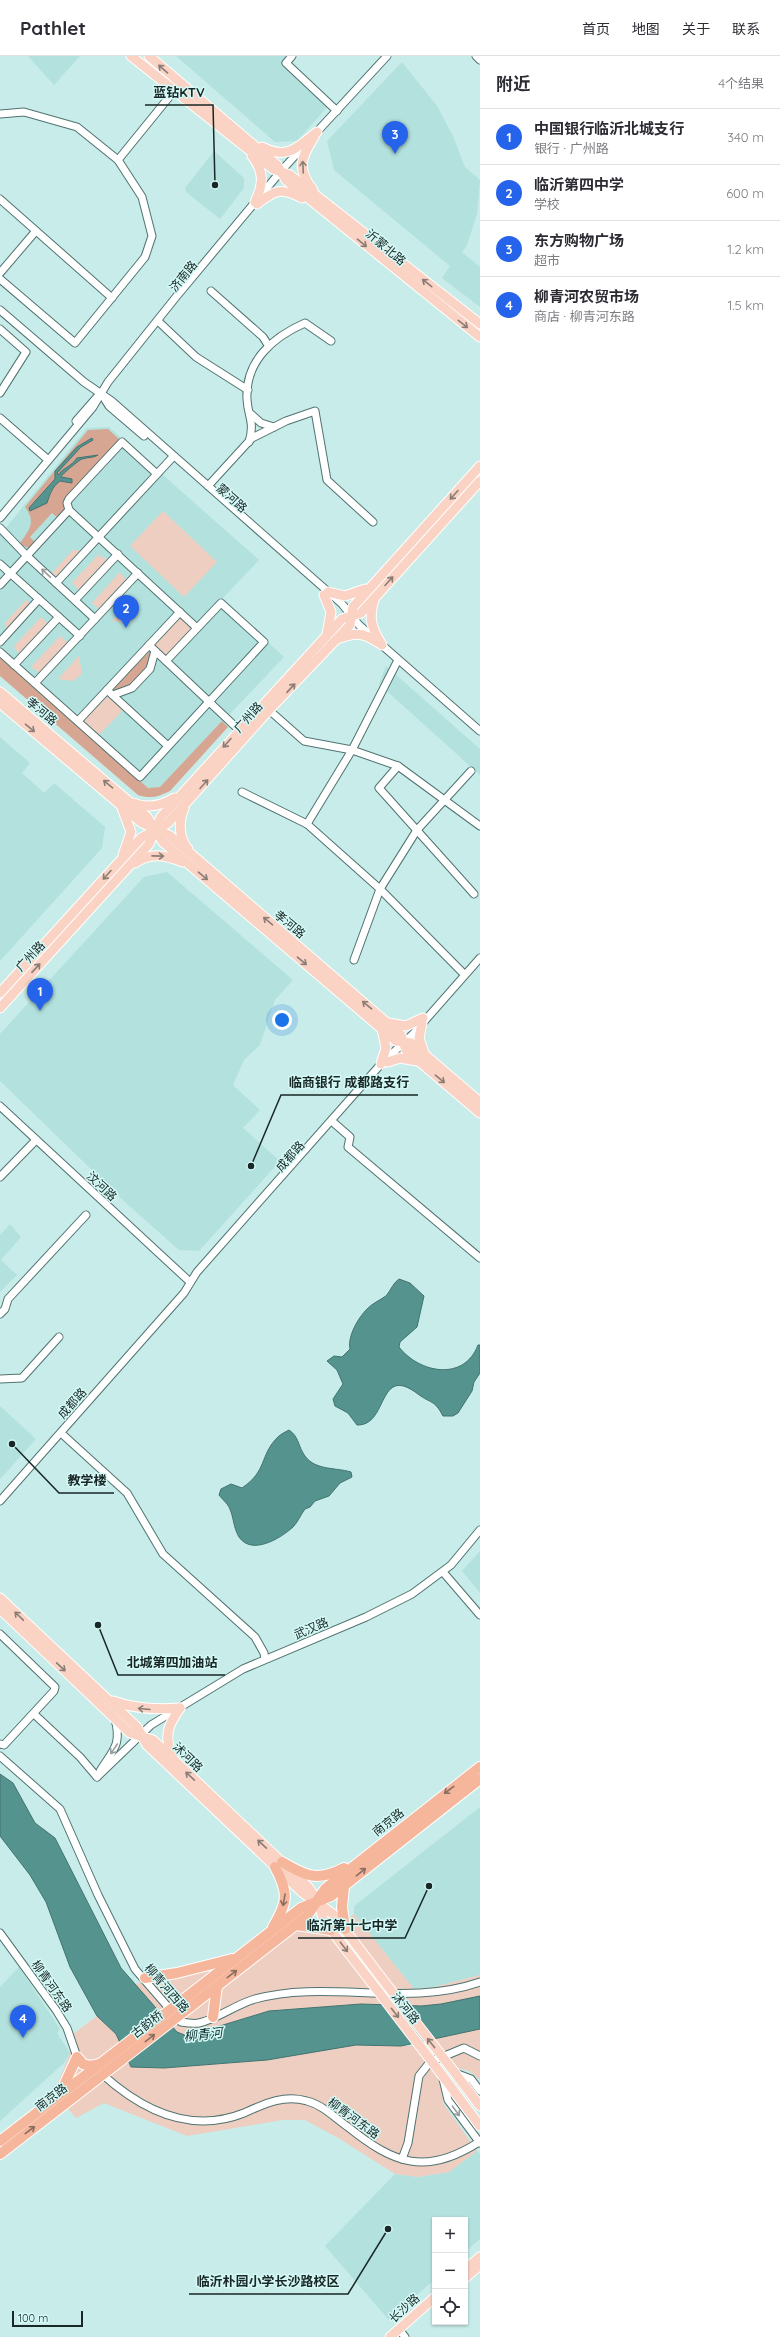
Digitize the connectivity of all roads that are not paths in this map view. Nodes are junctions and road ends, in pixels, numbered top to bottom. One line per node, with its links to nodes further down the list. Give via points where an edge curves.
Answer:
1 (131, 56): 7 (main road, 沂蒙北路)
2 (149, 56): 11 (main road, 沂蒙北路, one-way to 2)
3 (292, 56): 8 (street, via 286,63)
4 (387, 56): 8 (street, 济南路)
5 (476, 56): 6 (street)
6 (480, 60)
7 (174, 91): 11 (main road, 沂蒙北路); 12 (street)
8 (337, 111): 10 (street, 济南路)
9 (0, 114): 12 (street, via 24,112 77,127)
10 (317, 132): 11 (main road, via 297,148 284,154); 13 (street, 济南路); 16 (main road, one-way to 10, via 302,167 303,156)
11 (244, 141): 13 (main road, 沂蒙北路, via 277,165); 15 (main road, via 263,178 262,189)
12 (118, 160): 21 (street, via 142,196 152,236 145,257)
13 (281, 171): 15 (street, 济南路); 16 (main road, 沂蒙北路, via 286,180)
14 (0, 199): 17 (street)
15 (256, 203): 16 (main road, via 279,191 290,192); 24 (street, 济南路); 32 (street, 济南路)
16 (319, 203): 25 (main road, 沂蒙北路, one-way to 16); 27 (main road, 沂蒙北路, one-way to 27)
17 (36, 232): 18 (street); 21 (street)
18 (0, 273)
19 (0, 279): 21 (street, via 75,344)
20 (211, 290): 29 (street, via 263,337)
21 (112, 298)
22 (0, 304): 32 (street, 蒙河路)
23 (0, 310): 32 (street, 蒙河路)
24 (159, 322): 30 (street, via 196,357); 32 (street, 济南路)
25 (480, 324)
26 (0, 329): 31 (street, via 26,352)
27 (480, 337)
28 (331, 341): 29 (street, via 305,323)
29 (268, 345): 30 (street, via 248,380)
30 (248, 390): 33 (street, via 247,400)
31 (0, 393)
32 (101, 394): 37 (street, 济南路); 38 (street, 蒙河路, via 109,406); 42 (street, 蒙河路); 45 (street, 济南路, via 93,407)
33 (251, 414): 35 (street, via 262,423); 36 (street, via 253,427)
34 (0, 418): 37 (street)
35 (274, 427): 36 (street); 46 (street, via 315,411 327,480)
36 (249, 442): 42 (street)
37 (46, 458): 44 (street, 济南路)
38 (171, 459): 40 (street); 57 (street, 蒙河路)
39 (480, 466): 56 (main road, 广州路, one-way to 56)
40 (157, 474): 43 (street, via 122,442 69,499 67,503); 48 (street)
41 (480, 481): 58 (main road, 广州路, one-way to 41)
42 (208, 486): 57 (street, 蒙河路)
43 (70, 510): 48 (street); 50 (street)
44 (0, 514)
45 (0, 518)
46 (374, 522)
47 (0, 528): 50 (street)
48 (98, 536): 49 (street); 54 (street)
49 (118, 554): 52 (street); 60 (street)
50 (27, 556): 53 (street); 54 (street, one-way to 50)
51 (0, 564): 53 (street)
52 (138, 573): 61 (street); 64 (street)
53 (10, 574): 55 (street); 59 (street)
54 (56, 583): 60 (street)
55 (0, 585)
56 (370, 587): 57 (main road, via 345,596); 62 (main road, 广州路, via 353,607)
57 (326, 593): 62 (street, 蒙河路); 66 (main road, via 331,612)
58 (376, 596): 62 (main road, 广州路, via 360,613); 71 (main road, via 370,618 372,628)
59 (39, 599): 63 (street); 69 (street)
60 (75, 600): 64 (street)
61 (180, 612): 65 (street); 70 (street)
62 (351, 615): 66 (main road, 广州路, via 342,619); 68 (main road, 广州路, via 350,625); 71 (street, 蒙河路)
63 (59, 617): 67 (street); 76 (street)
64 (95, 619): 67 (street)
65 (197, 628): 75 (street); 81 (street, via 221,603 264,642)
66 (327, 635): 85 (main road, 广州路)
67 (80, 636): 77 (street)
68 (336, 640): 71 (main road, via 356,634 366,635); 83 (main road, 广州路, one-way to 68)
69 (0, 642)
70 (149, 645): 72 (street); 78 (street)
71 (382, 645): 74 (street, 蒙河路)
72 (155, 651): 75 (street); 80 (street, via 150,669 132,688)
73 (0, 652): 76 (street)
74 (398, 660): 86 (street, 蒙河路); 88 (street)
75 (166, 661): 81 (street)
76 (14, 665): 77 (street)
77 (35, 683): 84 (street)
78 (106, 690): 80 (street); 84 (street)
79 (0, 692): 95 (main road, 孝河路, one-way to 79)
80 (112, 695): 87 (street)
81 (209, 701): 85 (street); 87 (street)
82 (0, 703): 95 (main road, 孝河路, one-way to 95)
83 (269, 710): 88 (street, via 304,741); 93 (main road, 广州路, one-way to 83)
84 (78, 721): 87 (street, via 140,777)
85 (239, 730): 92 (main road, 广州路, one-way to 92)
86 (480, 731)
87 (168, 746)
88 (352, 750): 89 (street); 96 (street)
89 (398, 766): 94 (street); 99 (street, via 379,788)
90 (470, 771): 94 (street)
91 (242, 792): 96 (street)
92 (182, 793): 95 (main road, via 154,807); 98 (main road, 广州路, via 161,817)
93 (190, 799): 98 (main road, 广州路, via 168,823); 101 (main road, via 181,815 180,829)
94 (445, 800): 97 (street); 99 (street)
95 (123, 802): 98 (main road, 孝河路, via 142,823); 100 (main road, via 130,832 128,845)
96 (307, 824): 103 (street)
97 (480, 826)
98 (156, 830): 100 (main road, 广州路, via 141,838); 101 (main road, 孝河路, via 168,836); 102 (main road, 广州路, via 149,844)
99 (417, 830): 103 (street); 104 (street)
100 (120, 861): 109 (main road, 广州路, one-way to 109)
101 (194, 864): 102 (main road, one-way to 101, via 140,859 156,854); 112 (main road, 孝河路)
102 (127, 868): 110 (main road, 广州路, one-way to 102)
103 (380, 889): 107 (street); 108 (street)
104 (474, 894)
105 (480, 954): 108 (street, 成都路)
106 (480, 958): 111 (street, 成都路)
107 (354, 960)
108 (463, 973): 111 (street, 成都路)
109 (0, 993)
110 (0, 1008)
111 (422, 1021): 112 (main road, via 406,1026); 113 (street, 成都路); 114 (main road, via 419,1038)
112 (385, 1026): 113 (main road, 孝河路, via 396,1041); 115 (main road)
113 (403, 1042): 114 (main road, 孝河路, via 411,1044); 115 (street, 成都路)
114 (422, 1059): 115 (main road, via 400,1058); 116 (main road, 孝河路); 118 (main road, 孝河路, one-way to 118)
115 (384, 1063): 119 (street, 成都路); 124 (street, 成都路, via 196,1272)
116 (480, 1102)
117 (0, 1106): 120 (street, 汶河路)
118 (480, 1113)
119 (334, 1123): 123 (street, via 350,1137 348,1147); 124 (street, 成都路)
120 (36, 1140): 121 (street); 124 (street, 汶河路)
121 (0, 1177)
122 (86, 1215): 125 (street, via 8,1299 5,1309)
123 (480, 1258)
124 (190, 1282): 128 (street, 成都路, via 184,1293); 129 (street, 成都路)
125 (0, 1314)
126 (59, 1337): 127 (street, via 22,1378)
127 (0, 1379)
128 (61, 1433): 130 (street, 成都路); 137 (street, via 127,1493 163,1554 255,1637 264,1652)
129 (0, 1496)
130 (0, 1501)
131 (480, 1530): 132 (street, 武汉路)
132 (443, 1572): 135 (street); 137 (street, 武汉路, via 412,1594)
133 (0, 1598): 138 (main road, 沭河路, one-way to 133)
134 (0, 1609): 141 (main road, 沭河路, one-way to 141)
135 (480, 1615)
136 (0, 1634): 140 (street, via 55,1687)
137 (265, 1660): 139 (street, 武汉路, via 243,1669)
138 (109, 1700): 139 (main road, one-way to 138, via 135,1708); 142 (main road, 沭河路, via 137,1726)
139 (180, 1708): 142 (street, 武汉路, via 151,1725); 145 (main road, via 169,1723 166,1735)
140 (34, 1714): 143 (street, via 4,1745); 147 (street, via 80,1757)
141 (115, 1718): 142 (main road, 沭河路, via 130,1733); 147 (street, one-way to 147, via 118,1742)
142 (141, 1735): 145 (main road, 沭河路, via 153,1740); 147 (street, 武汉路); 150 (main road, 沭河路, via 147,1745)
143 (0, 1744)
144 (0, 1756): 160 (street, 柳青河西路, via 60,1809 98,1895 135,1969)
145 (175, 1762): 150 (main road, 沭河路, one-way to 145)
146 (480, 1767): 149 (highway, 南京路, one-way to 149)
147 (97, 1777)
148 (480, 1779): 151 (highway, 南京路, one-way to 148)
149 (362, 1860): 150 (highway, via 331,1875 318,1877 305,1875); 152 (highway, 南京路, via 325,1889)
150 (278, 1864): 152 (main road, 沭河路, via 303,1893); 157 (highway, one-way to 157, via 285,1885 286,1899)
151 (344, 1886): 152 (highway, 南京路); 154 (highway, via 342,1907)
152 (318, 1902): 153 (highway, 南京路); 154 (main road, 沭河路, via 333,1914); 155 (main road, 沭河路, via 324,1921); 157 (highway, 南京路, via 301,1908)
153 (296, 1925): 155 (highway); 162 (highway, 南京路, one-way to 153)
154 (345, 1929): 170 (main road, 沭河路, one-way to 154, bridge)
155 (331, 1930): 172 (main road, 沭河路, one-way to 172, bridge)
156 (0, 1933): 167 (street, 柳青河东路, via 56,2010 67,2028)
157 (270, 1933): 158 (highway, 南京路)
158 (239, 1956): 159 (highway); 163 (highway, 南京路)
159 (191, 1969): 160 (highway); 163 (highway, via 198,1975 199,1981)
160 (145, 1978): 165 (street, 柳青河西路, via 181,2022 199,2023)
161 (480, 1982): 165 (street, 柳青河西路, via 414,1995 300,1992 254,1999)
162 (217, 1986): 164 (highway, 南京路); 165 (highway)
163 (195, 1990): 164 (highway, 南京路)
164 (187, 2003): 168 (highway, 古韵桥, bridge)
165 (214, 2017)
166 (480, 2056): 180 (street, via 464,2048 430,2062 419,2076 408,2143)
167 (77, 2057): 169 (highway, via 83,2064 90,2066); 174 (highway)
168 (116, 2058): 169 (highway, 南京路); 171 (highway, 南京路)
169 (102, 2063): 174 (highway, 南京路)
170 (455, 2073): 173 (street, via 471,2079); 175 (main road)
171 (103, 2075): 179 (highway, 南京路, one-way to 171); 180 (street, 柳青河东路, via 117,2088 143,2103 181,2120 221,2120 243,2113 264,2102 292,2098 308,2101 324,2108 362,2138)
172 (442, 2075): 176 (main road, 沭河路); 178 (street, one-way to 178, via 448,2100)
173 (480, 2091)
174 (59, 2096): 177 (highway, 南京路)
175 (480, 2106)
176 (480, 2126)
177 (0, 2141)
178 (480, 2142): 180 (street, 柳青河东路, via 441,2160 422,2164)
179 (0, 2154)
180 (402, 2159)
181 (480, 2257): 183 (main road)
182 (480, 2266): 184 (main road)
183 (468, 2267)
184 (468, 2276)
185 (432, 2300): 188 (main road, 长沙路)
186 (432, 2307): 187 (main road, 长沙路)
187 (401, 2336)
188 (390, 2337)

